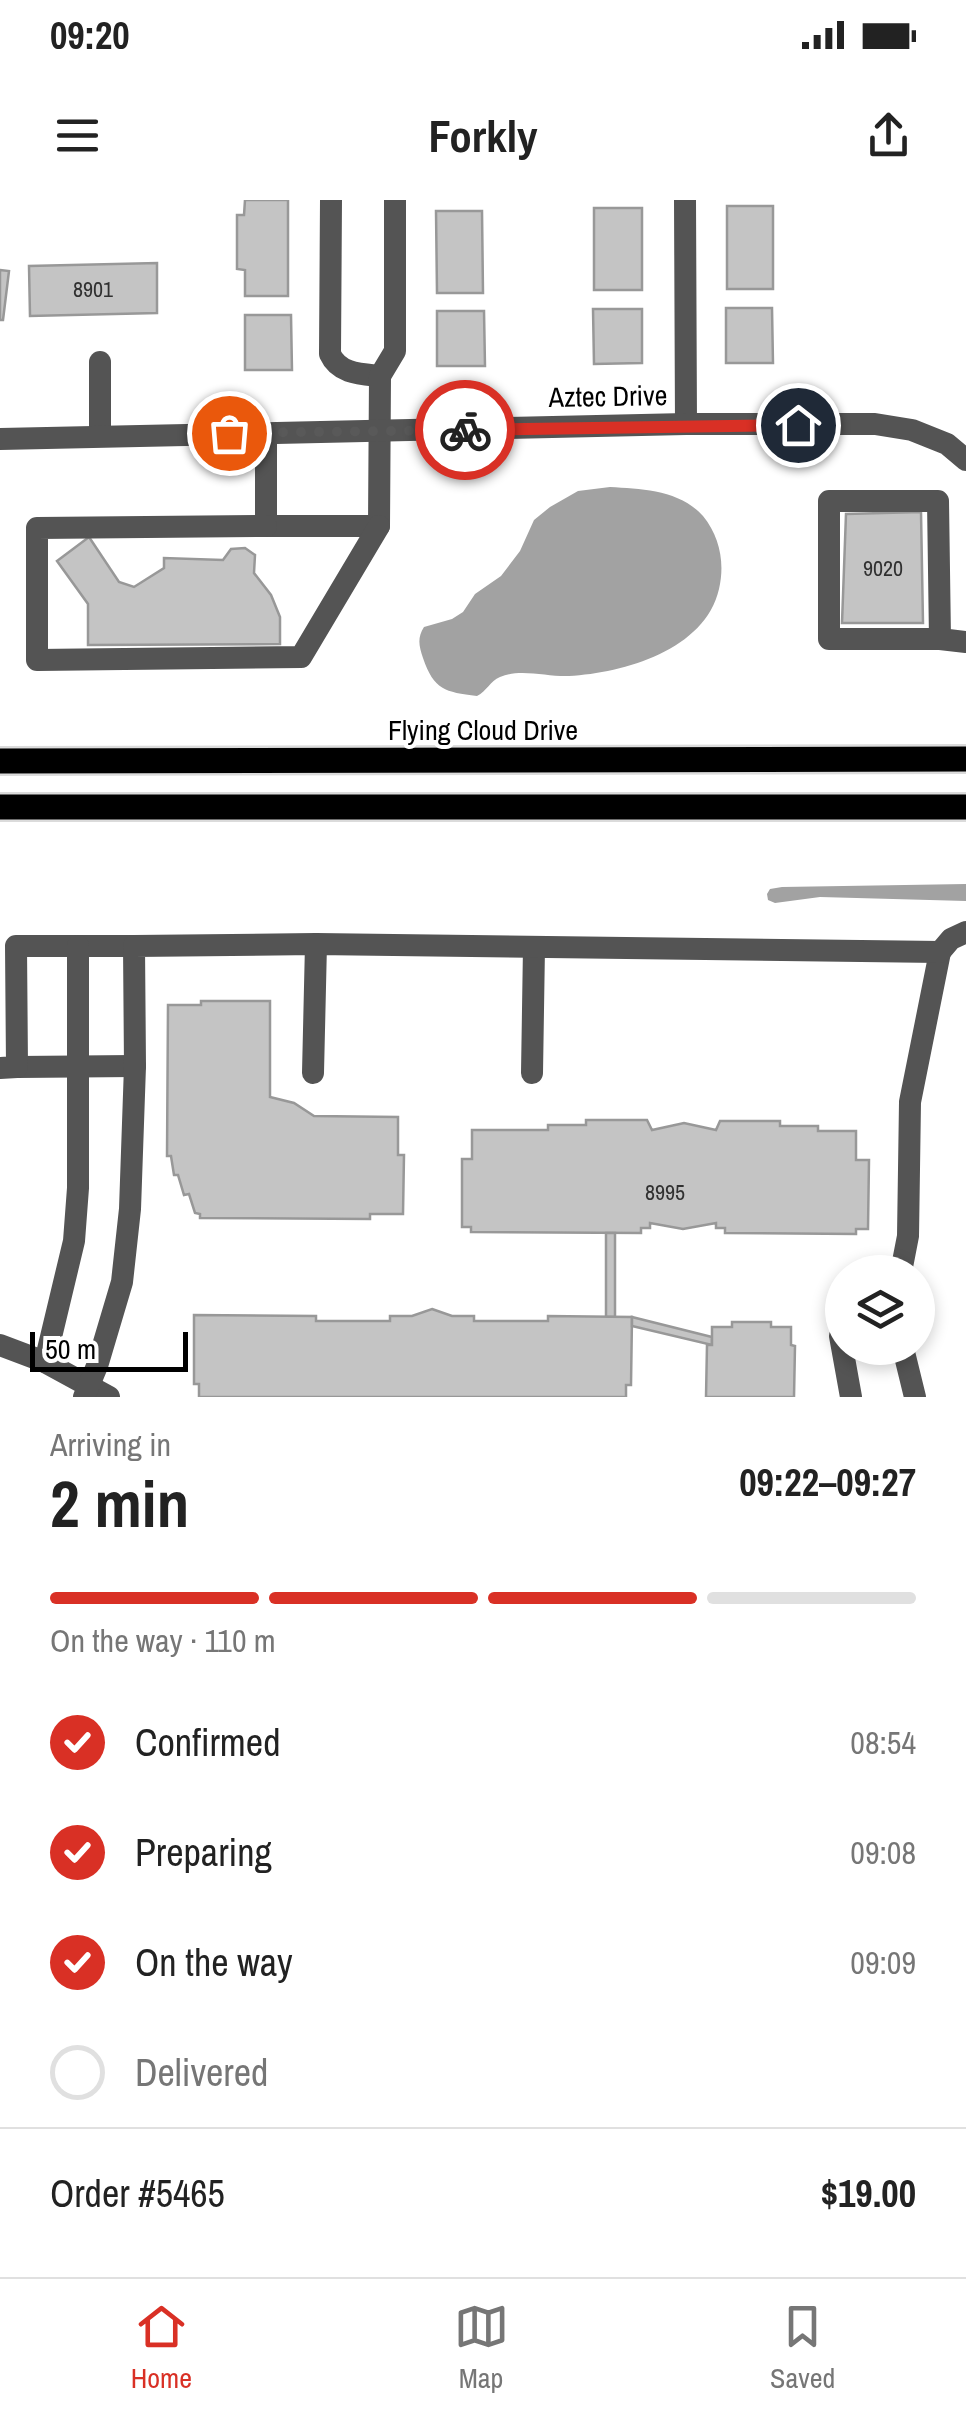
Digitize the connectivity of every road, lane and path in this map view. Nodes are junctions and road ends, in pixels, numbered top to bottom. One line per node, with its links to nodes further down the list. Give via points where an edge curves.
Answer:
1 (331, 200): 5 (street, via 330,354 344,370)
2 (395, 200): 5 (street, via 395,351)
3 (685, 200): 6 (street)
4 (100, 362): 9 (street)
5 (380, 376): 7 (street)
6 (686, 424): 7 (street, Aztec Drive); 11 (street, Aztec Drive, via 875,424 912,430)
7 (380, 432): 8 (street, Aztec Drive); 13 (street)
8 (266, 433): 9 (street, Aztec Drive); 12 (street)
9 (100, 436): 10 (street, Aztec Drive)
10 (0, 439)
11 (966, 460)
12 (266, 526): 13 (street); 13 (street, via 37,528 38,660 300,657)
13 (379, 526)
14 (940, 639): 14 (street, via 938,500 830,501 829,639); 15 (street)
15 (966, 642)
16 (966, 759): 17 (main road, Flying Cloud Drive)
17 (0, 762)
18 (0, 807): 19 (main road)
19 (966, 807)
20 (966, 932): 25 (street)
21 (316, 944): 23 (street); 24 (street); 29 (street)
22 (78, 946): 23 (street); 27 (street); 28 (street, via 16,946)
23 (134, 946): 26 (street)
24 (534, 947): 25 (street); 30 (street)
25 (940, 952): 31 (street, via 912,1087)
26 (136, 1066): 27 (street); 36 (street, via 122,1282)
27 (78, 1067): 28 (street); 33 (street, via 74,1241)
28 (8, 1068)
29 (313, 1073)
30 (532, 1073)
31 (904, 1255)
32 (0, 1345): 33 (street)
33 (46, 1362): 36 (street)
34 (843, 1365): 37 (street)
35 (907, 1365): 38 (street)
36 (94, 1393)
37 (851, 1397)
38 (914, 1397)

